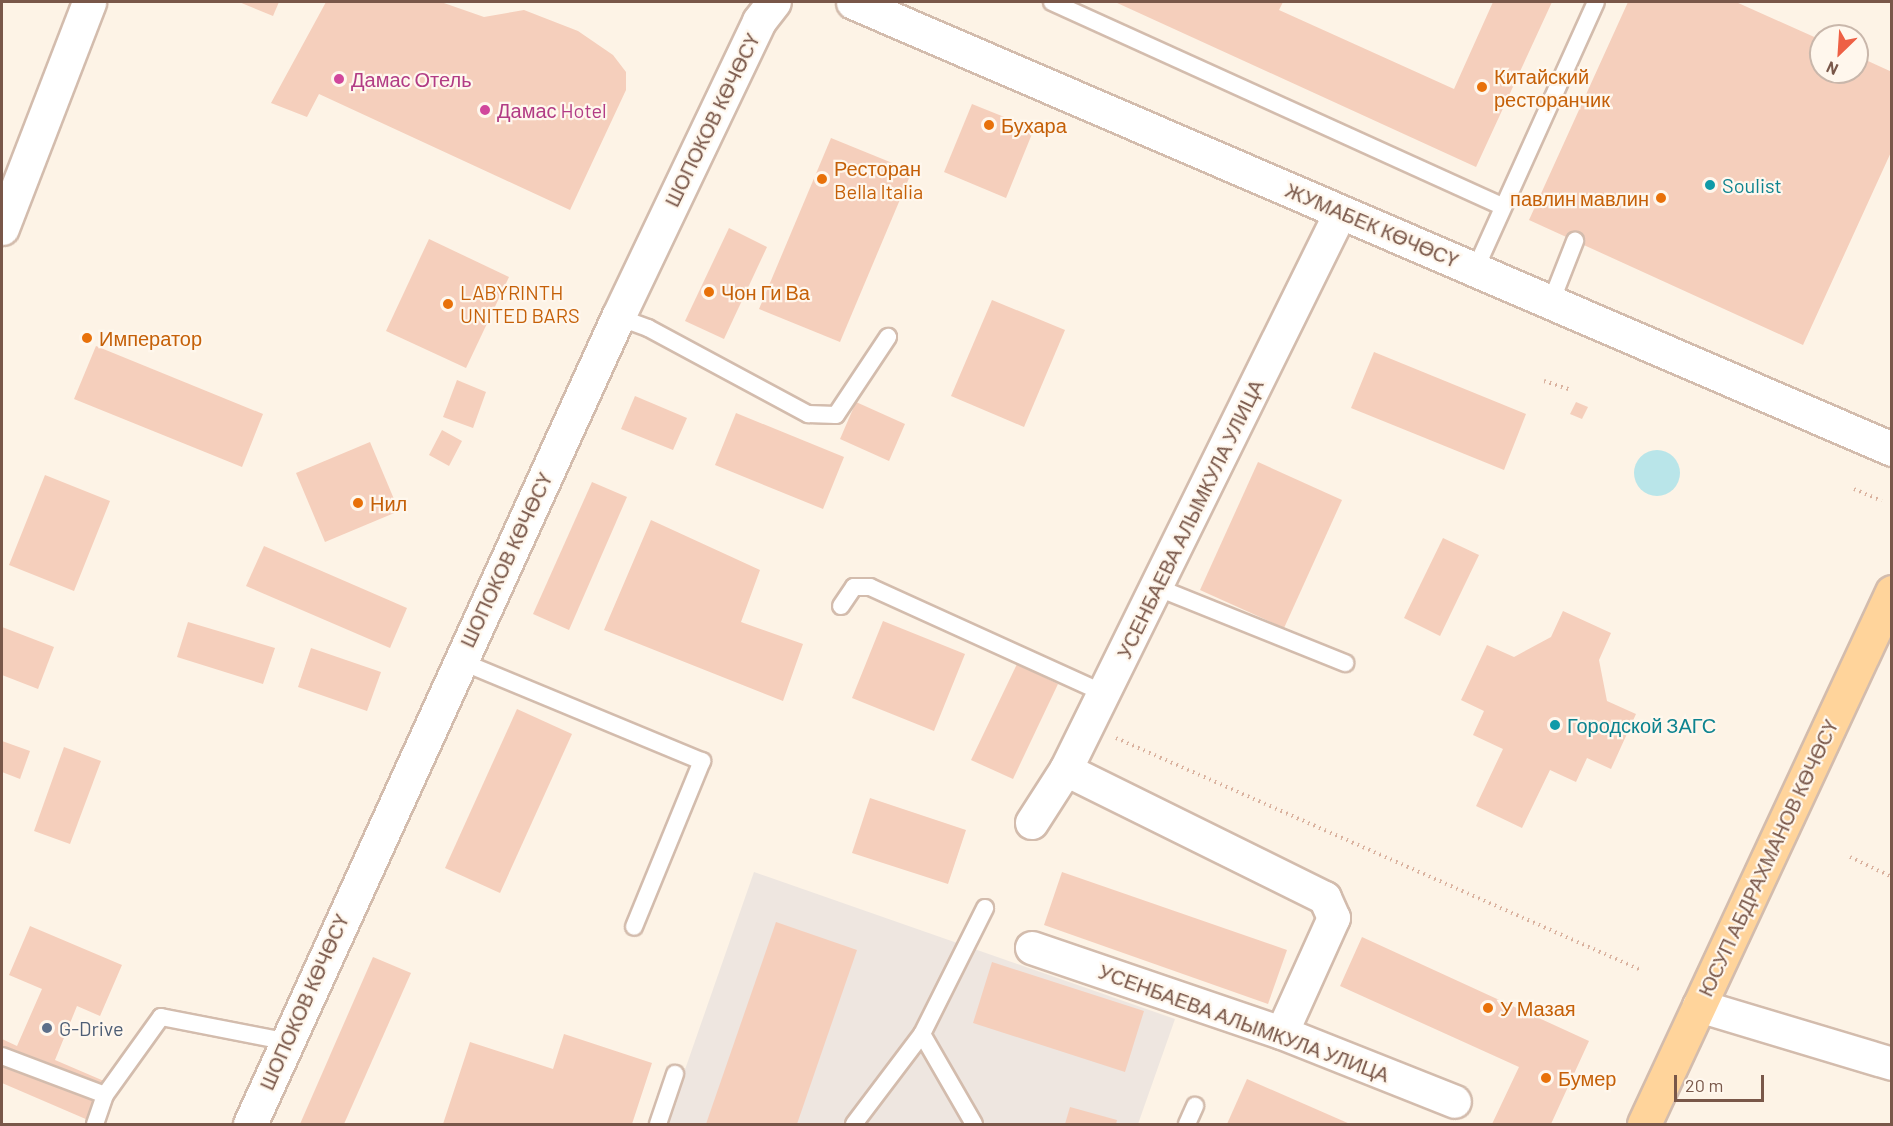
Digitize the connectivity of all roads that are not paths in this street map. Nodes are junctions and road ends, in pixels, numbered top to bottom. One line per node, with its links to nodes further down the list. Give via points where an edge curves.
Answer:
1 (89, 2): 8 (street)
2 (774, 2): 12 (street, ШОПОКОВ КӨЧӨСҮ, via 759,21)
3 (853, 2): 7 (street, ЖУМАБЕК КӨЧӨСҮ)
4 (1052, 2): 6 (lane)
5 (1596, 2): 6 (lane)
6 (1502, 206): 10 (lane)
7 (1341, 212): 10 (street, ЖУМАБЕК КӨЧӨСҮ); 15 (street, УСЕНБАЕВА АЛЫМКУЛА УЛИЦА)
8 (2, 228)
9 (1575, 241): 11 (lane)
10 (1475, 270): 11 (street, ЖУМАБЕК КӨЧӨСҮ)
11 (1551, 302): 14 (street, ЖУМАБЕК КӨЧӨСҮ)
12 (618, 317): 13 (lane, via 648,328 808,414 836,415); 18 (street, ШОПОКОВ КӨЧӨСҮ)
13 (888, 337)
14 (1892, 449)
15 (1156, 587): 19 (lane); 20 (street, УСЕНБАЕВА АЛЫМКУЛА УЛИЦА)
16 (1892, 592): 26 (main road, ЮСУП АБДРАХМАНОВ КӨЧӨСҮ)
17 (841, 606): 20 (lane, via 854,587 870,587)
18 (460, 661): 24 (lane, via 702,761); 29 (street, ШОПОКОВ КӨЧӨСҮ)
19 (1345, 663)
20 (1104, 693): 21 (street, УСЕНБАЕВА АЛЫМКУЛА УЛИЦА)
21 (1066, 770): 22 (street, УСЕНБАЕВА АЛЫМКУЛА УЛИЦА); 27 (street, via 1325,898 1334,918)
22 (1032, 823)
23 (985, 908): 28 (lane)
24 (634, 927)
25 (1032, 948): 27 (street, УСЕНБАЕВА АЛЫМКУЛА УЛИЦА)
26 (1699, 1006): 31 (street); 42 (main road, ЮСУП АБДРАХМАНОВ КӨЧӨСҮ)
27 (1282, 1033): 34 (street, УСЕНБАЕВА АЛЫМКУЛА УЛИЦА)
28 (922, 1034): 39 (lane); 40 (lane)
29 (285, 1041): 33 (lane, via 161,1017); 37 (street, ШОПОКОВ КӨЧӨСҮ)
30 (2, 1056): 33 (lane)
31 (1892, 1064)
32 (675, 1074): 38 (lane)
33 (105, 1095): 36 (lane)
34 (1455, 1102)
35 (1195, 1106): 41 (lane)
36 (95, 1125)
37 (250, 1125)
38 (658, 1125)
39 (855, 1125)
40 (974, 1125)
41 (1187, 1125)
42 (1644, 1125)

